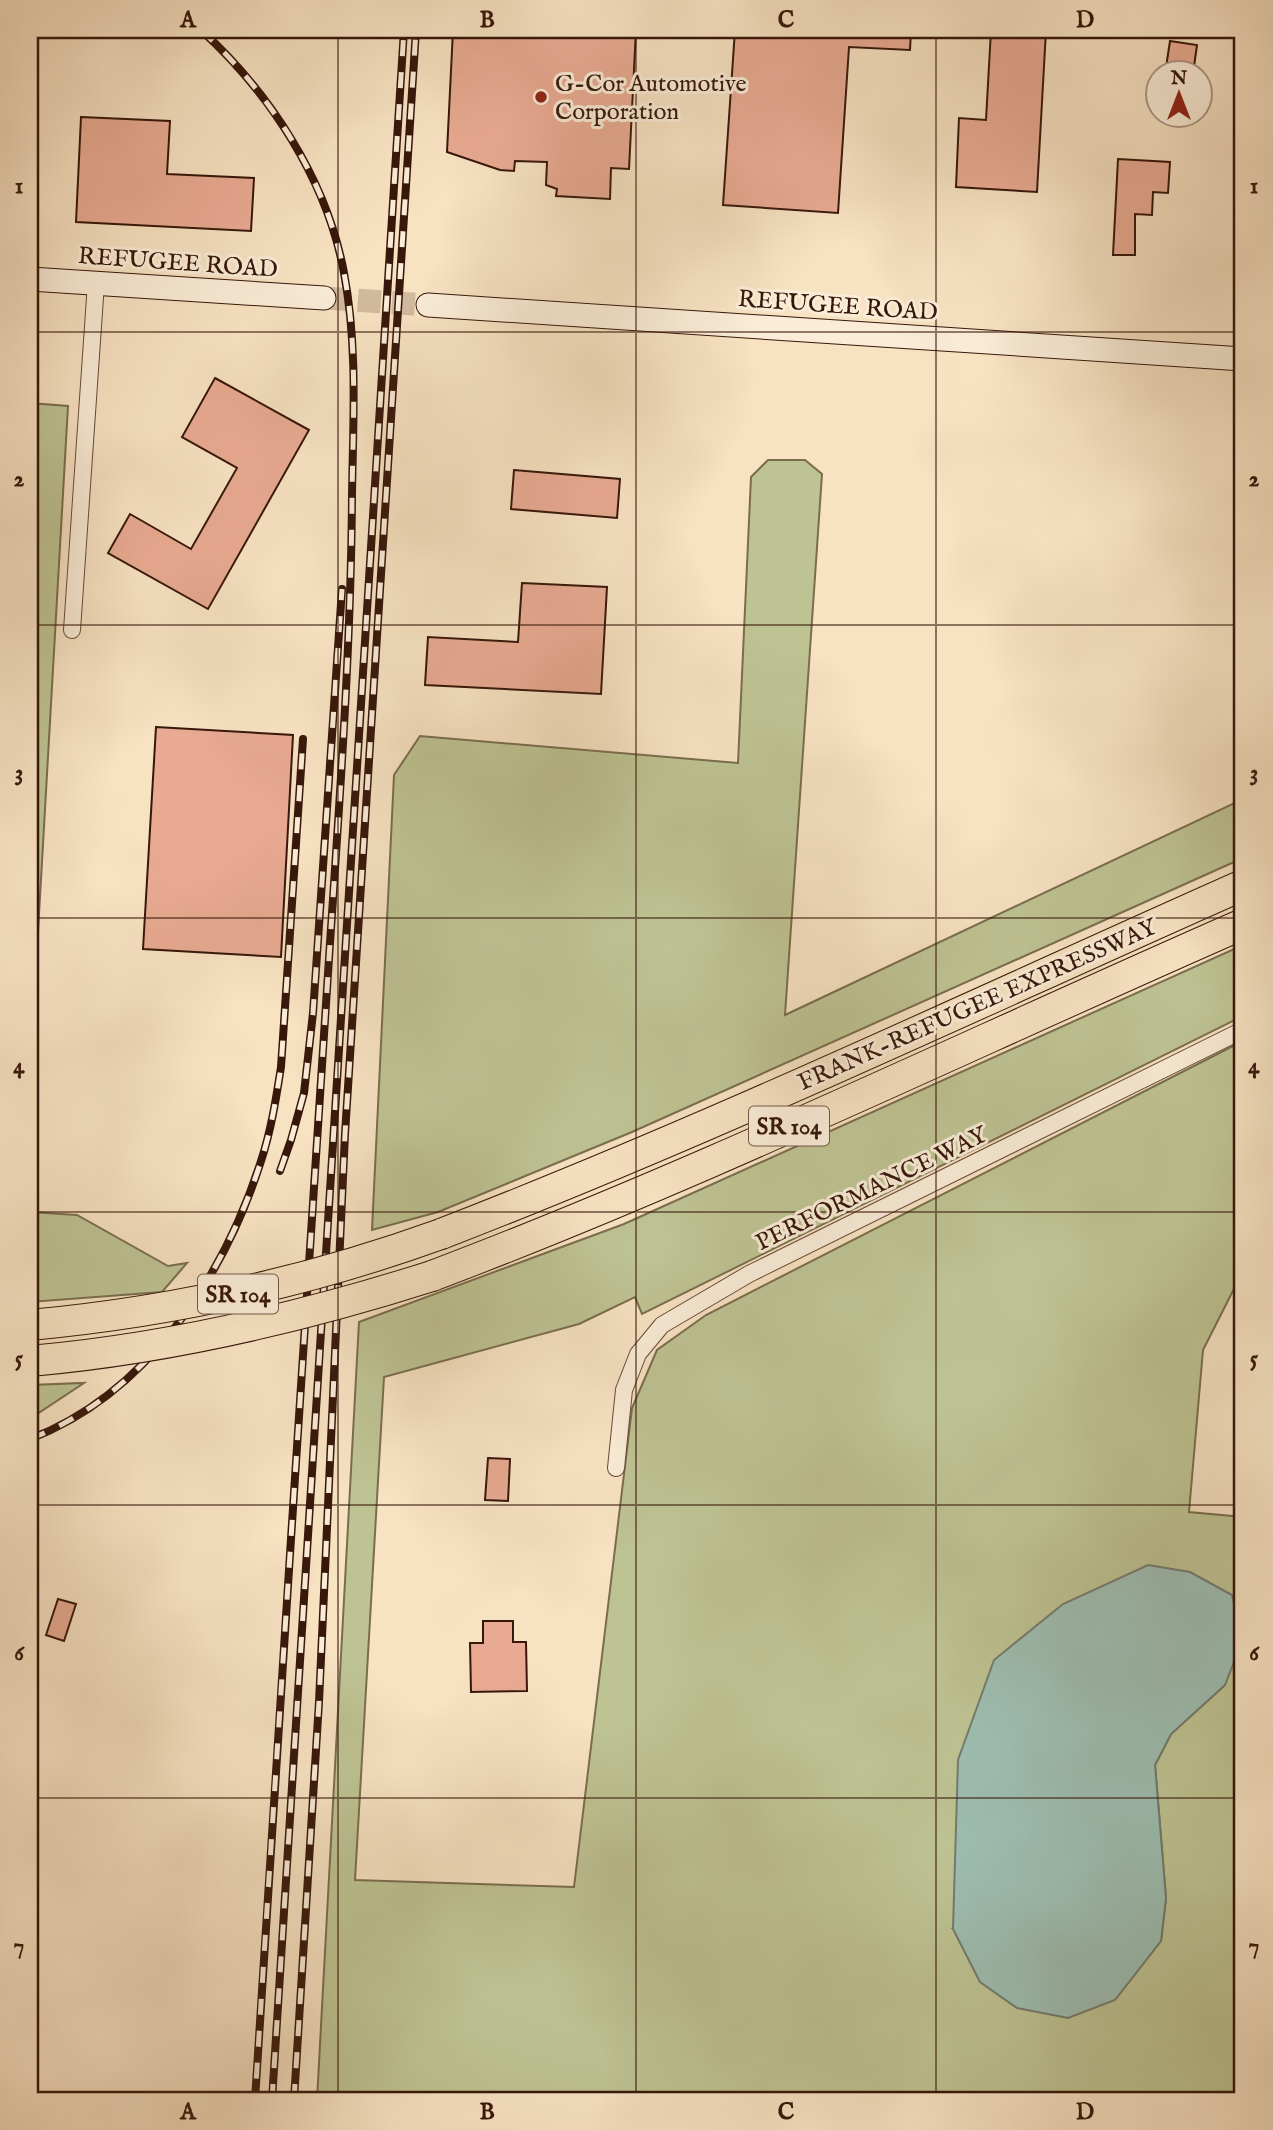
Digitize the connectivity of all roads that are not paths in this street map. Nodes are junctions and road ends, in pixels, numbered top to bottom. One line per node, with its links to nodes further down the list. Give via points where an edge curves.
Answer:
1 (30, 279): 2 (main road, REFUGEE ROAD)
2 (96, 283): 3 (main road, REFUGEE ROAD); 6 (street)
3 (324, 298)
4 (428, 304): 5 (main road, REFUGEE ROAD)
5 (1243, 359)
6 (72, 630)
7 (1243, 885): 10 (highway, FRANK-REFUGEE EXPRESSWAY / SR 104, bridge, via 717,1120 441,1234 320,1273 222,1297)
8 (1243, 924): 11 (highway, FRANK-REFUGEE EXPRESSWAY / SR 104, bridge, via 646,1190 432,1276 254,1327 121,1351)
9 (1243, 1030): 12 (street, PERFORMANCE WAY, via 748,1275 662,1325 638,1354 624,1390)
10 (30, 1325)
11 (30, 1361)
12 (616, 1468)

